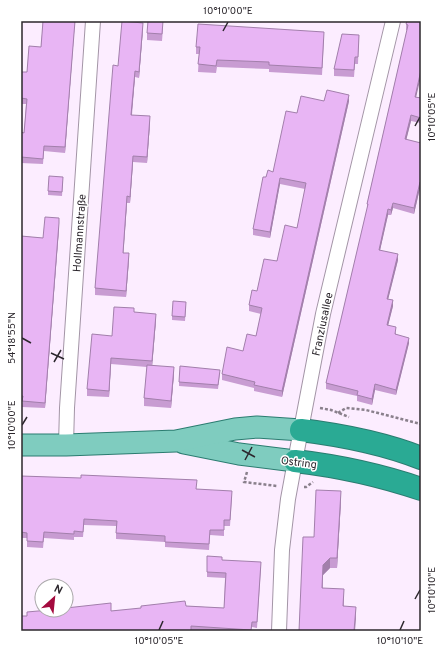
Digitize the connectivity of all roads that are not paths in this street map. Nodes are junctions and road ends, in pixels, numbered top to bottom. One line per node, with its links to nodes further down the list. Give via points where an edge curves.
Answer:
1 (93, 21): 6 (street, Hollmannstraße)
2 (389, 21): 3 (street, Franziusallee)
3 (301, 430): 4 (main road, Ostring, via 235,429); 7 (highway, Ostring, via 338,435); 8 (street, Franziusallee)
4 (176, 441): 6 (main road, Ostring); 8 (main road, Ostring, via 239,454)
5 (21, 445): 6 (main road, Ostring)
6 (66, 445)
7 (420, 457)
8 (295, 461): 9 (highway, Ostring, via 341,467); 10 (street, Franziusallee, via 282,550)
9 (415, 487)
10 (279, 631)

